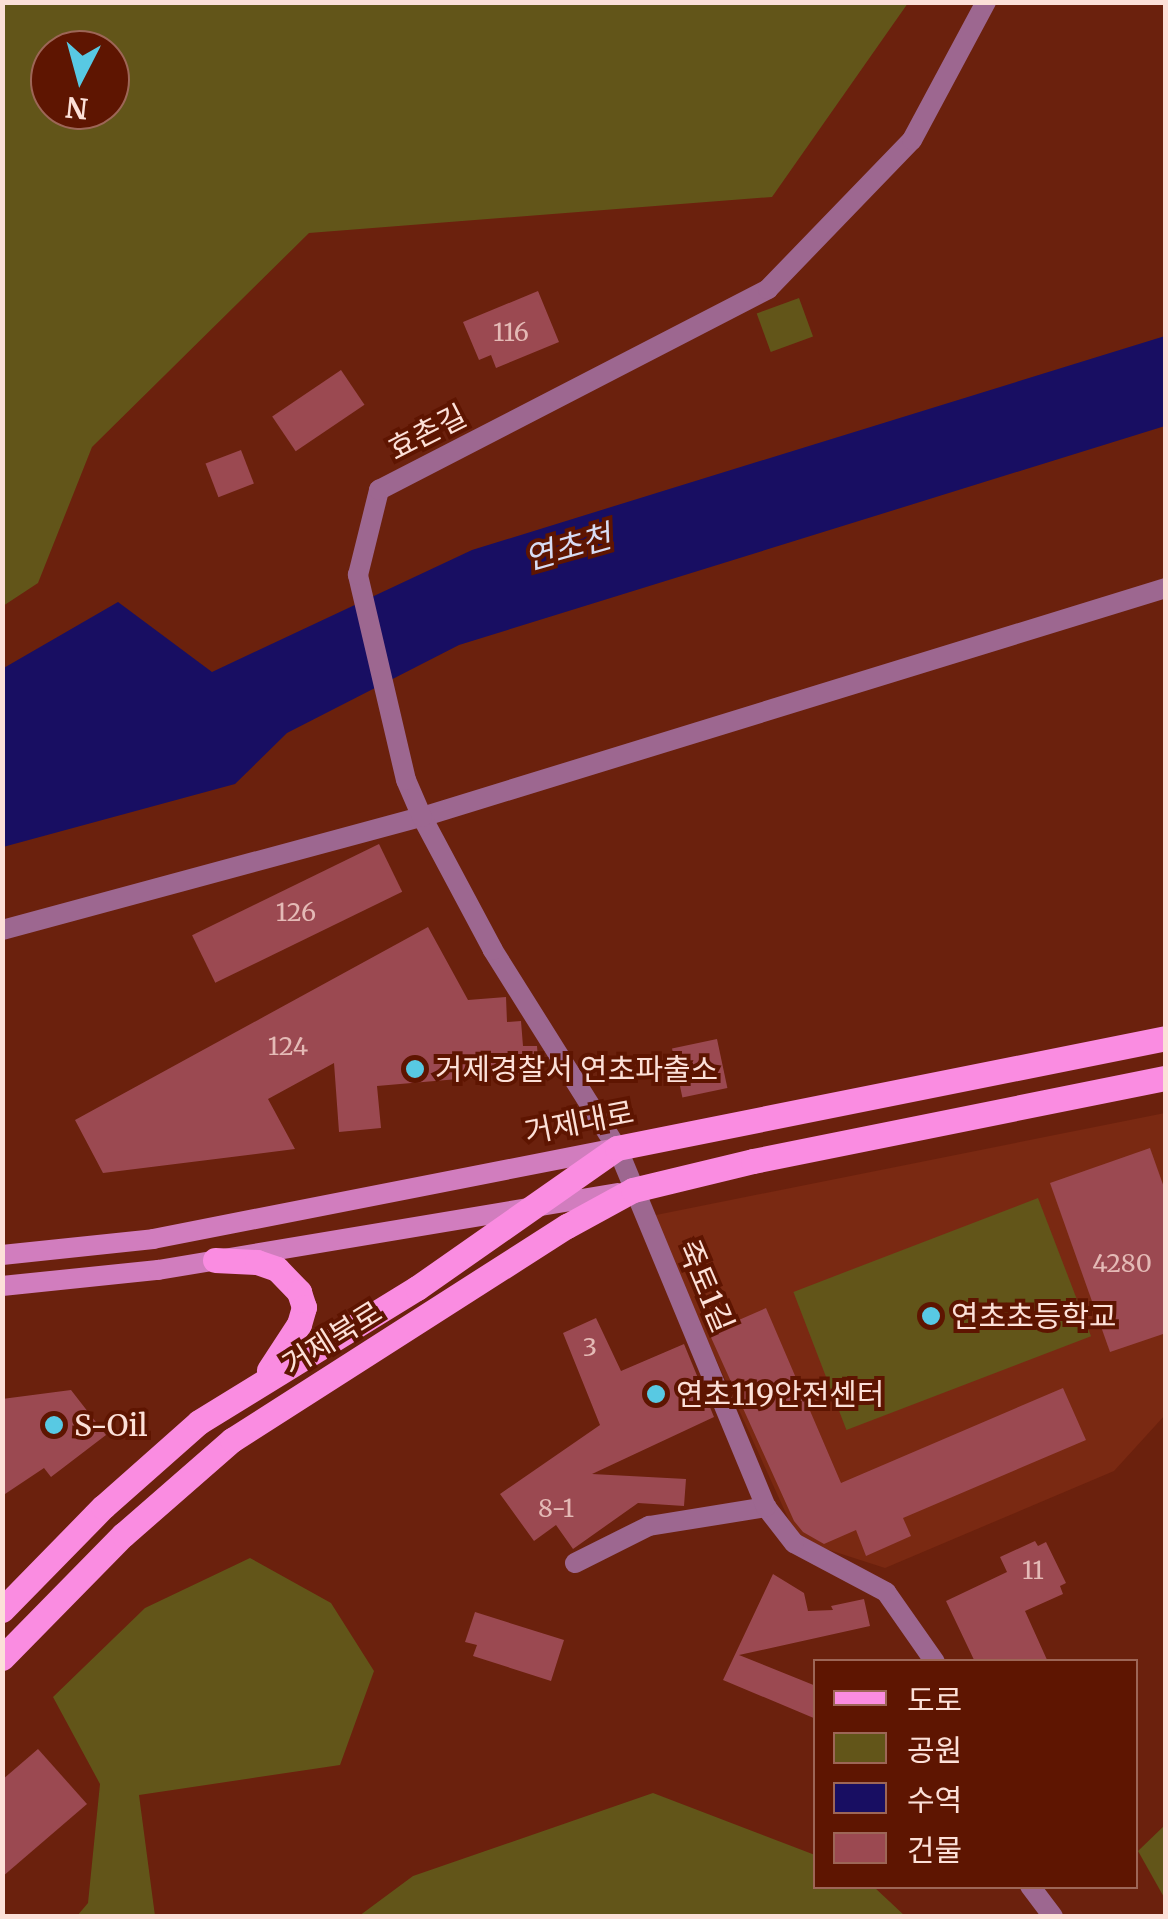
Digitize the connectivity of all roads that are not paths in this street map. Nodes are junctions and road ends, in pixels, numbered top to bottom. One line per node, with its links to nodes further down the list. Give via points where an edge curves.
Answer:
1 (986, 2): 3 (street, 효촌길, via 912,140 768,289 379,490 358,576 406,780)
2 (1166, 588): 3 (street)
3 (422, 818): 4 (street); 7 (street, 효촌길, via 493,950)
4 (2, 930)
5 (1166, 1038): 7 (main road, 거제대로)
6 (1166, 1078): 8 (main road, 거제북로)
7 (617, 1148): 8 (street, 죽토1길); 9 (main road, 거제북로); 10 (main road, 거제대로, via 153,1239)
8 (634, 1190): 9 (main road); 14 (street, 죽토1길); 17 (main road, 거제북로, via 232,1440 123,1535)
9 (537, 1208): 11 (main road); 13 (main road, 거제북로)
10 (2, 1255)
11 (215, 1260): 12 (main road); 13 (main road, via 278,1269 303,1303 290,1341)
12 (2, 1286)
13 (254, 1387): 16 (main road, 거제북로, via 171,1446)
14 (766, 1507): 15 (street, via 649,1526); 18 (street, 죽토1길, via 794,1543 886,1592)
15 (576, 1563)
16 (2, 1610)
17 (2, 1658)
18 (933, 1659)
19 (1032, 1889): 20 (street)
20 (1053, 1916)

